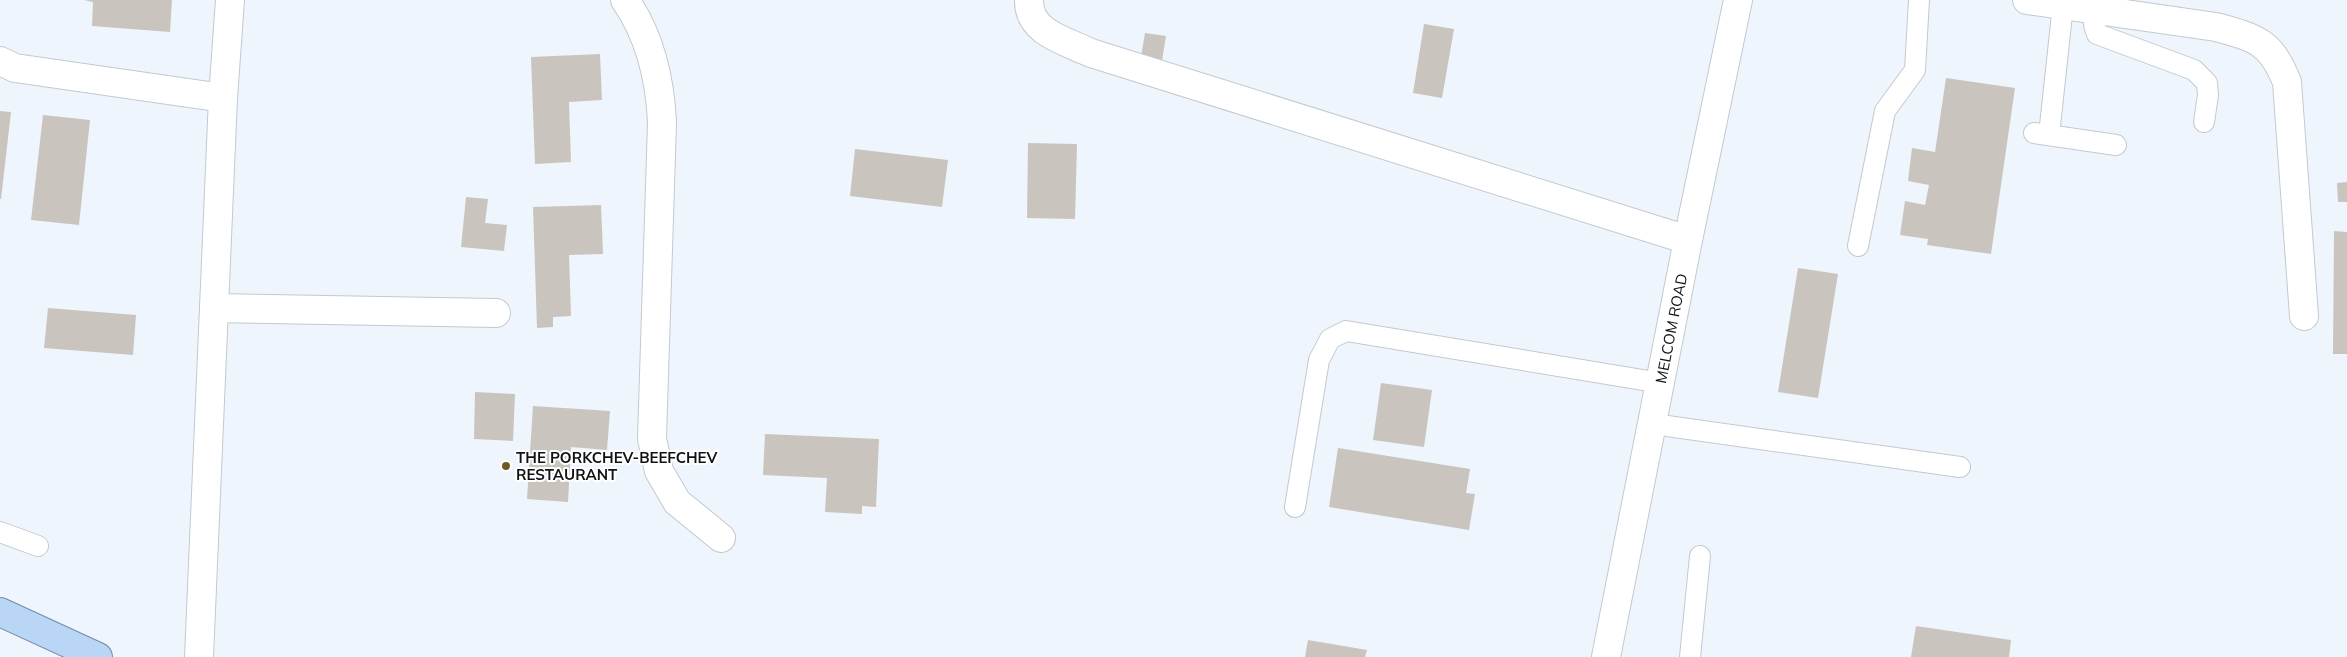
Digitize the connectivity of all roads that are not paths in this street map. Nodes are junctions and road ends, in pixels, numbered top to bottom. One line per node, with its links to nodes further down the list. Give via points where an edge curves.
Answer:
1 (230, 0): 10 (street)
2 (625, 0): 23 (street, via 655,63 662,122 652,440 659,471 677,502)
3 (1029, 0): 13 (street, via 1029,11 1042,31 1090,53)
4 (1738, 0): 13 (street, MELCOM ROAD)
5 (1919, 0): 14 (lane, via 1915,70 1885,111)
6 (2027, 0): 7 (street)
7 (2063, 5): 8 (street); 12 (lane, via 2041,134)
8 (2094, 10): 11 (lane, via 2097,34 2194,70 2207,83); 17 (street, via 2216,27 2245,35 2265,45 2279,62 2287,82)
9 (0, 61): 10 (street, via 15,68)
10 (223, 98): 15 (street)
11 (2204, 122)
12 (2116, 145)
13 (1688, 240): 18 (street, MELCOM ROAD)
14 (1858, 246)
15 (214, 308): 16 (street); 28 (street)
16 (496, 313)
17 (2304, 316)
18 (1661, 383): 19 (street, MELCOM ROAD); 21 (lane, via 1346,330 1330,339 1319,360)
19 (1653, 424): 20 (lane); 29 (street, MELCOM ROAD)
20 (1960, 466)
21 (1295, 507)
22 (0, 532): 24 (lane)
23 (721, 538)
24 (38, 546)
25 (1700, 556): 30 (lane)
26 (0, 612): 27 (highway)
27 (98, 657)
28 (199, 657)
29 (1606, 657)
30 (1690, 657)

